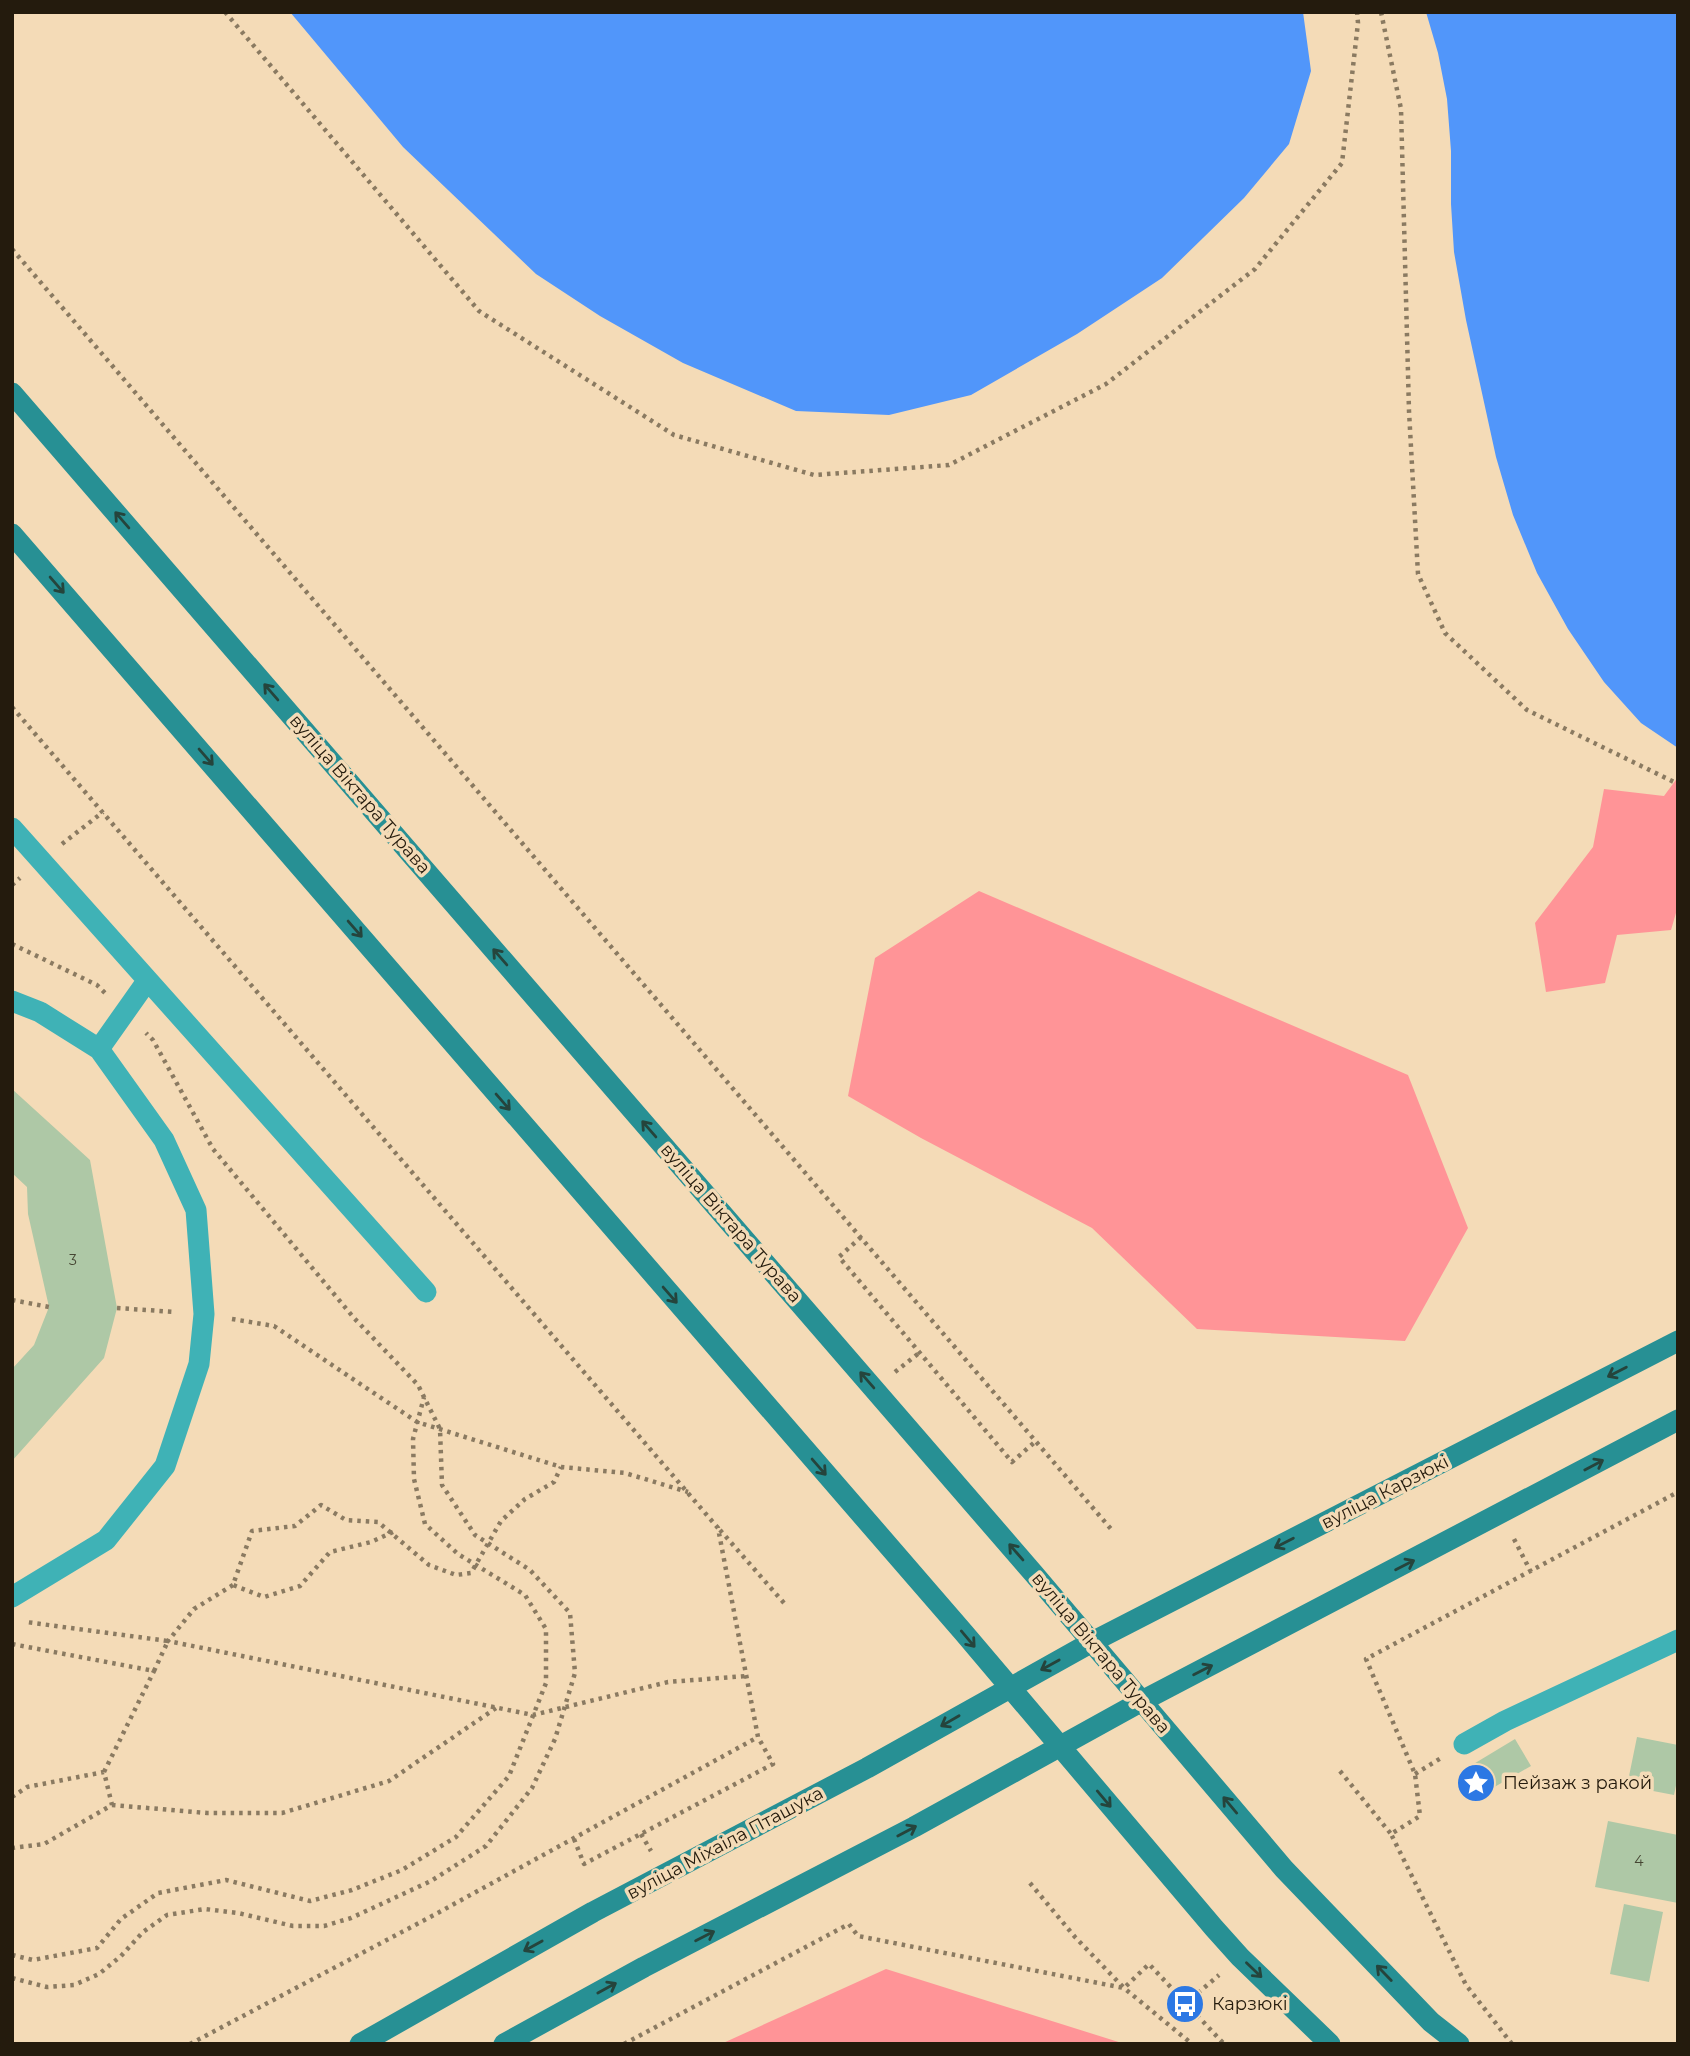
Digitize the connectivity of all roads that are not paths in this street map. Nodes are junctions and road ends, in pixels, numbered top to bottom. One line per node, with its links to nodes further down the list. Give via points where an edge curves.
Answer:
1 (12, 393): 12 (main road, вуліца Віктара Турава, one-way to 1)
2 (12, 534): 13 (main road, one-way to 13)
3 (12, 828): 4 (lane)
4 (147, 981): 6 (lane); 7 (lane)
5 (12, 1001): 6 (lane, via 40,1012)
6 (99, 1049): 10 (lane, via 164,1140 196,1210 204,1314 199,1364 165,1466 106,1540)
7 (426, 1292)
8 (1678, 1341): 12 (main road, вуліца Карзюкі, one-way to 12)
9 (1678, 1420): 14 (main road, one-way to 9)
10 (12, 1597)
11 (1678, 1640): 15 (lane)
12 (1092, 1642): 13 (main road, вуліца Міхаіла Пташука, one-way to 13); 14 (main road, вуліца Віктара Турава)
13 (1009, 1687): 16 (main road); 17 (main road, вуліца Міхаіла Пташука, one-way to 17)
14 (1142, 1701): 16 (main road); 20 (main road, вуліца Віктара Турава, one-way to 14, via 1431,2022 1284,1869)
15 (1464, 1744)
16 (1060, 1747): 18 (main road, one-way to 16); 19 (main road, one-way to 19, via 1240,1957)
17 (360, 2044)
18 (504, 2044)
19 (1330, 2044)
20 (1459, 2044)

